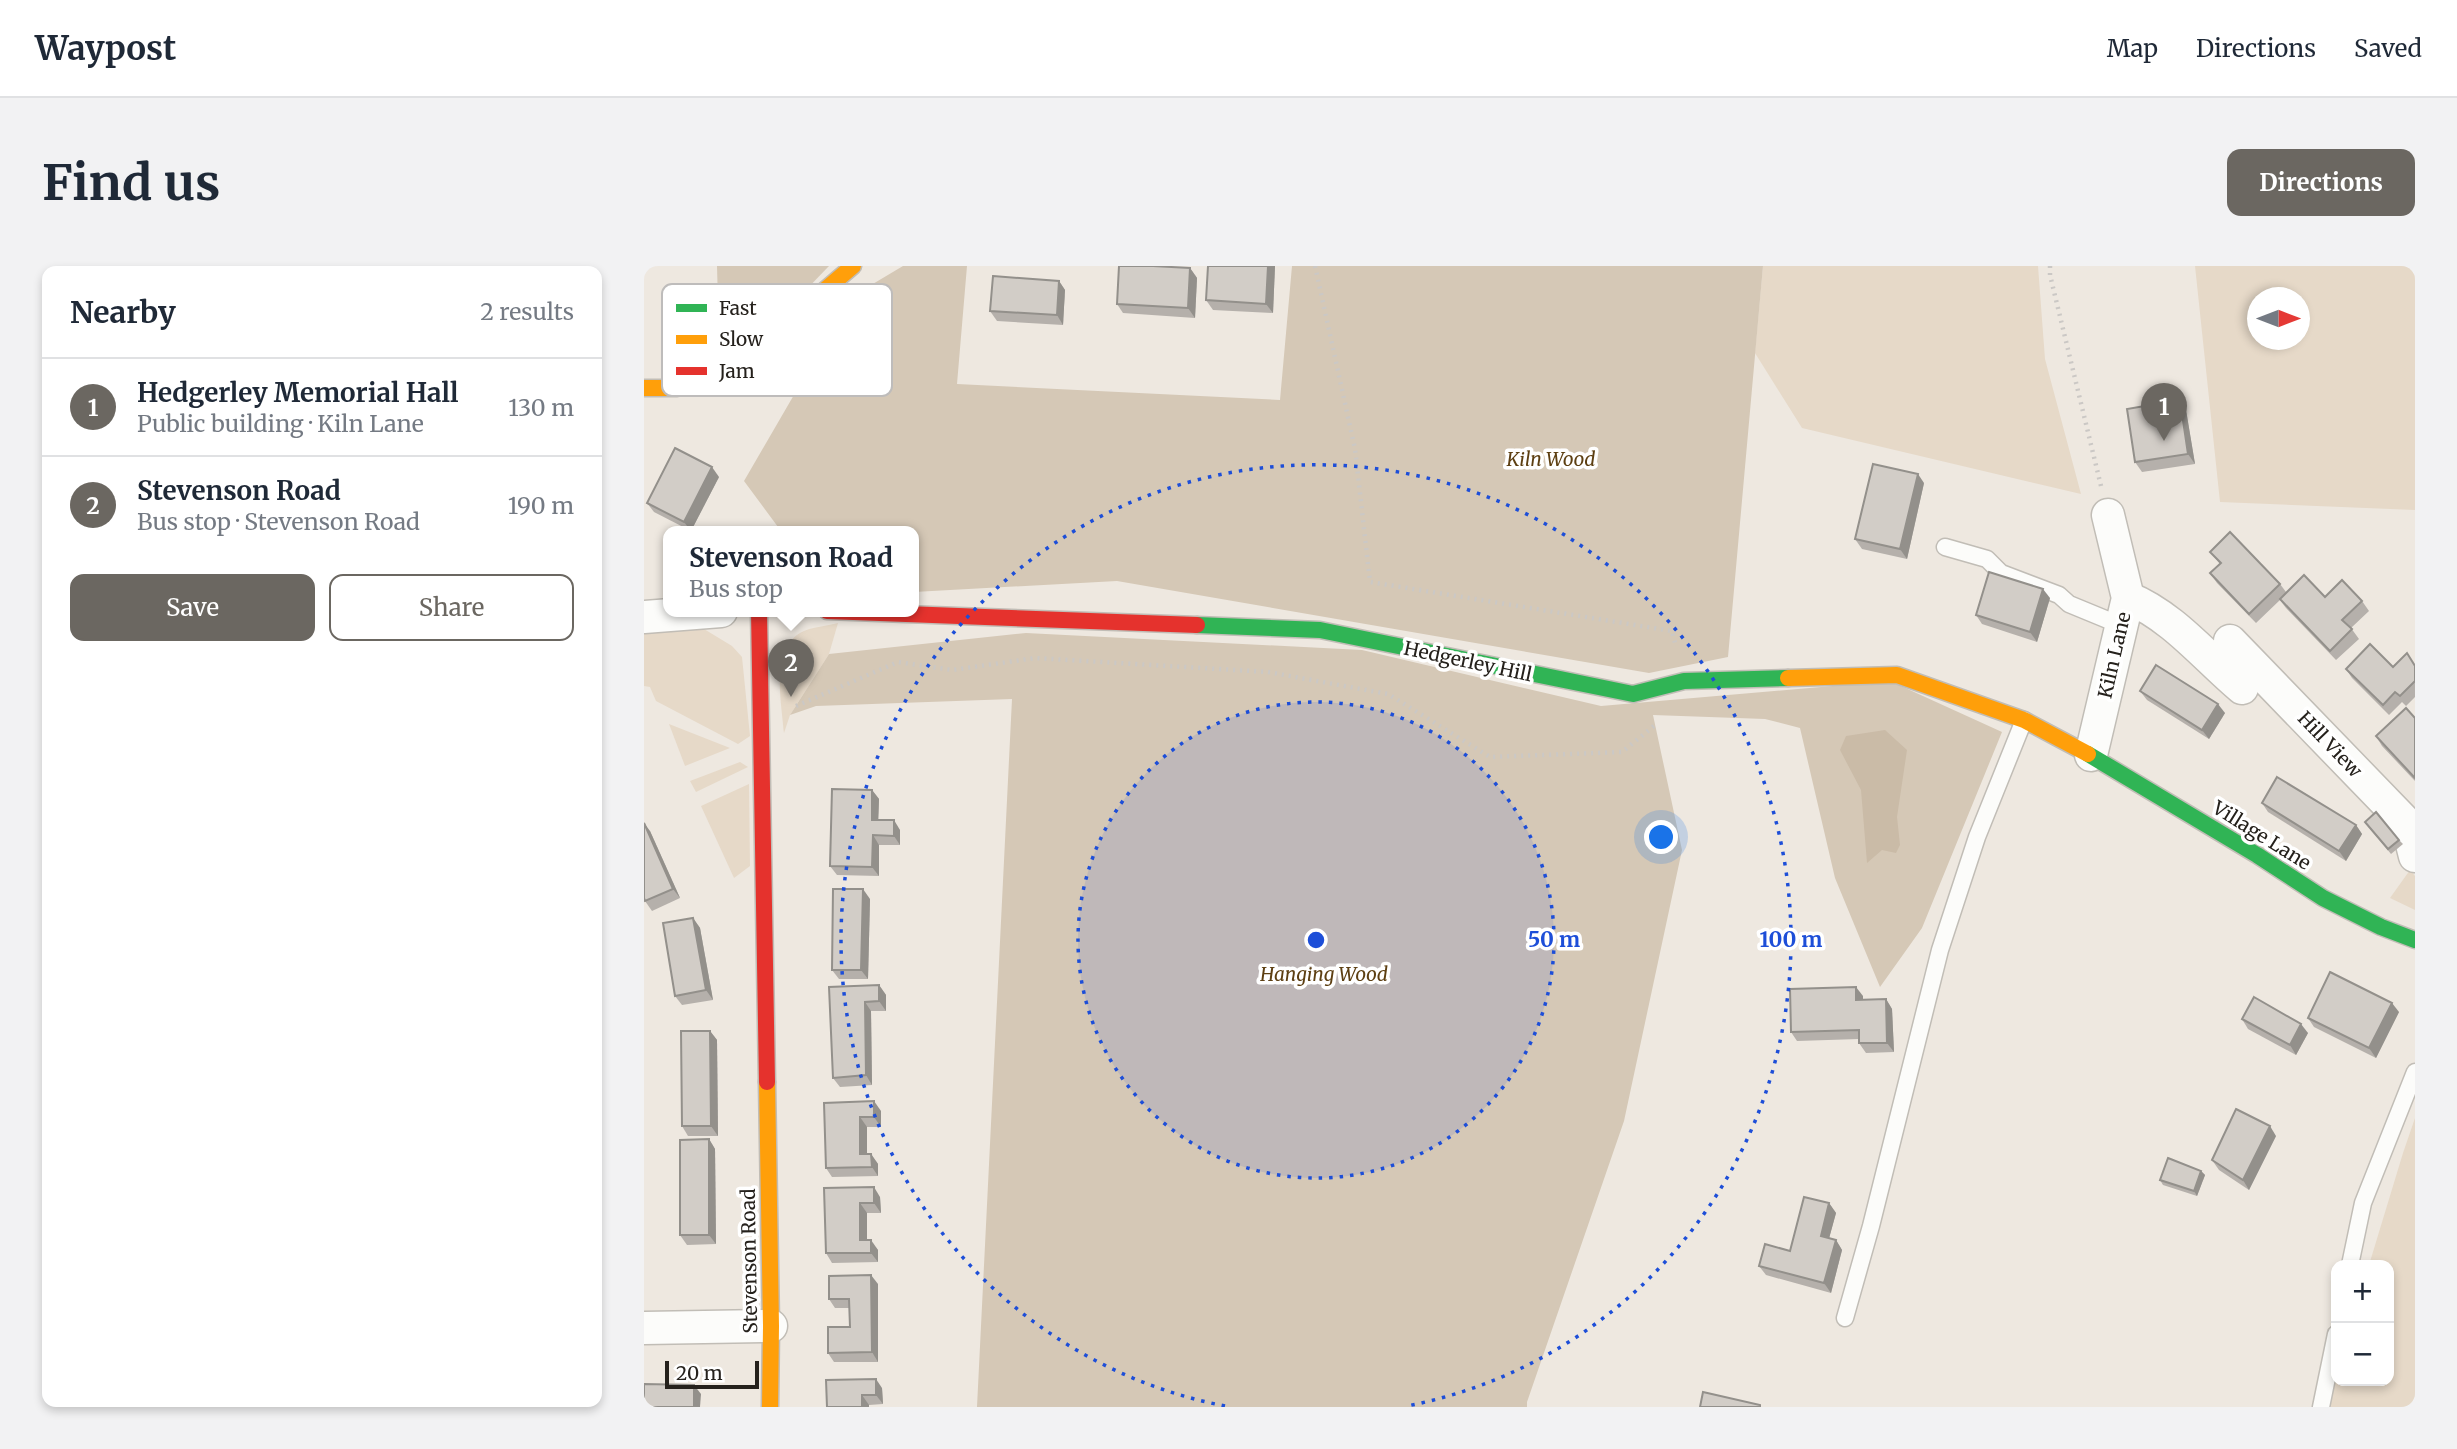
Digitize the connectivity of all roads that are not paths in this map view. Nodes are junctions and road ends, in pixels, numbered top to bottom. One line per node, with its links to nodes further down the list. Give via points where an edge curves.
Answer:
1 (853, 266): 2 (street)
2 (832, 284)
3 (644, 388): 4 (street)
4 (662, 388)
5 (2108, 515): 7 (street, Kiln Lane)
6 (1945, 547): 7 (lane, via 1987,559 2001,573 2059,595 2069,604)
7 (2124, 611): 13 (street, via 2143,604); 15 (street, Kiln Lane)
8 (919, 615): 14 (street, Hedgerley Hill, via 1320,630 1633,694 1684,681 1897,676)
9 (663, 616): 10 (street)
10 (644, 617)
11 (759, 617): 21 (street, Stevenson Road)
12 (2230, 640): 16 (street, Hill View, via 2407,824)
13 (2242, 688)
14 (2024, 720): 15 (street, Hedgerley Hill); 20 (lane, via 1977,838 1940,950)
15 (2091, 755): 17 (street, Village Lane, via 2323,898)
16 (2415, 856)
17 (2415, 940)
18 (2415, 1072): 19 (lane, via 2363,1203)
19 (2351, 1260)
20 (1845, 1318)
21 (771, 1326): 22 (street); 24 (street, Stevenson Road)
22 (644, 1328)
23 (2331, 1358): 25 (lane)
24 (770, 1407)
25 (2321, 1407)

